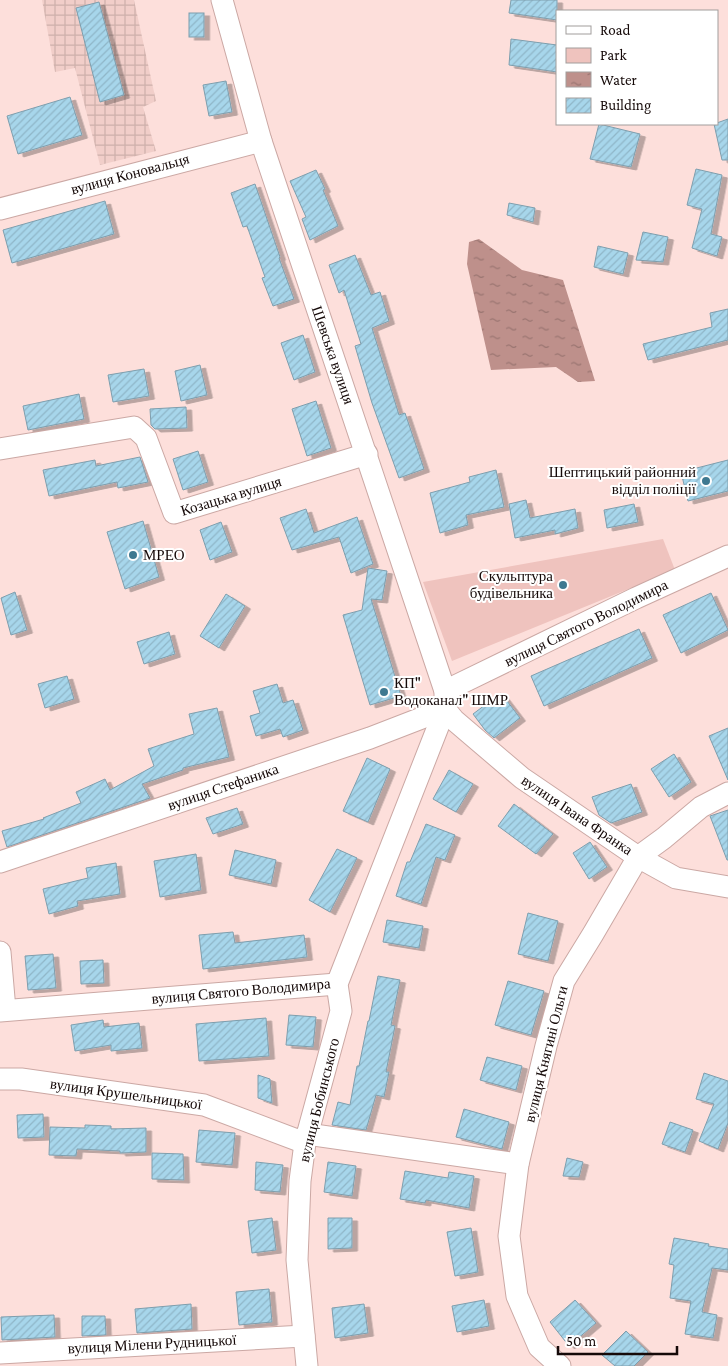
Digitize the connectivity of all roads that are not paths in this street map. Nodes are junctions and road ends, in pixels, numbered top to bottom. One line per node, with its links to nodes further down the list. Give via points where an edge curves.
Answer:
1 (222, 0): 2 (street, Шевська вулиця)
2 (261, 141): 3 (street, вулиця Коновальця); 5 (street, Шевська вулиця)
3 (0, 209)
4 (0, 450): 5 (street, Козацька вулиця, via 134,427 146,438 174,513)
5 (367, 454): 7 (street, Шевська вулиця)
6 (728, 556): 7 (street, вулиця Святого Володимира, via 636,598)
7 (445, 700): 9 (street, вулиця Івана Франка, via 454,720 522,778); 10 (street, вулиця Стефаника, via 361,741); 13 (street, вулиця Святого Володимира)
8 (728, 793): 9 (street, вулиця Княгині Ольги, via 701,807)
9 (638, 857): 11 (street, вулиця Івана Франка, via 676,878); 17 (street, вулиця Княгині Ольги, via 564,981)
10 (0, 862)
11 (728, 887)
12 (0, 952): 14 (street)
13 (337, 984): 14 (street, вулиця Святого Володимира); 16 (street, вулиця Бобинського, via 341,1011)
14 (2, 1011)
15 (0, 1079): 16 (street, вулиця Крушельницької, via 21,1079 204,1105)
16 (306, 1138): 17 (street, вулиця Крушельницької, via 323,1137); 18 (street, вулиця Бобинського, via 300,1181 298,1260)
17 (518, 1164): 21 (street, вулиця Княгині Ольги, via 508,1236 517,1296 539,1347)
18 (304, 1336): 19 (street, вулиця Мілени Рудницької); 20 (street, вулиця Бобинського)
19 (0, 1352)
20 (307, 1366)
21 (560, 1366)

